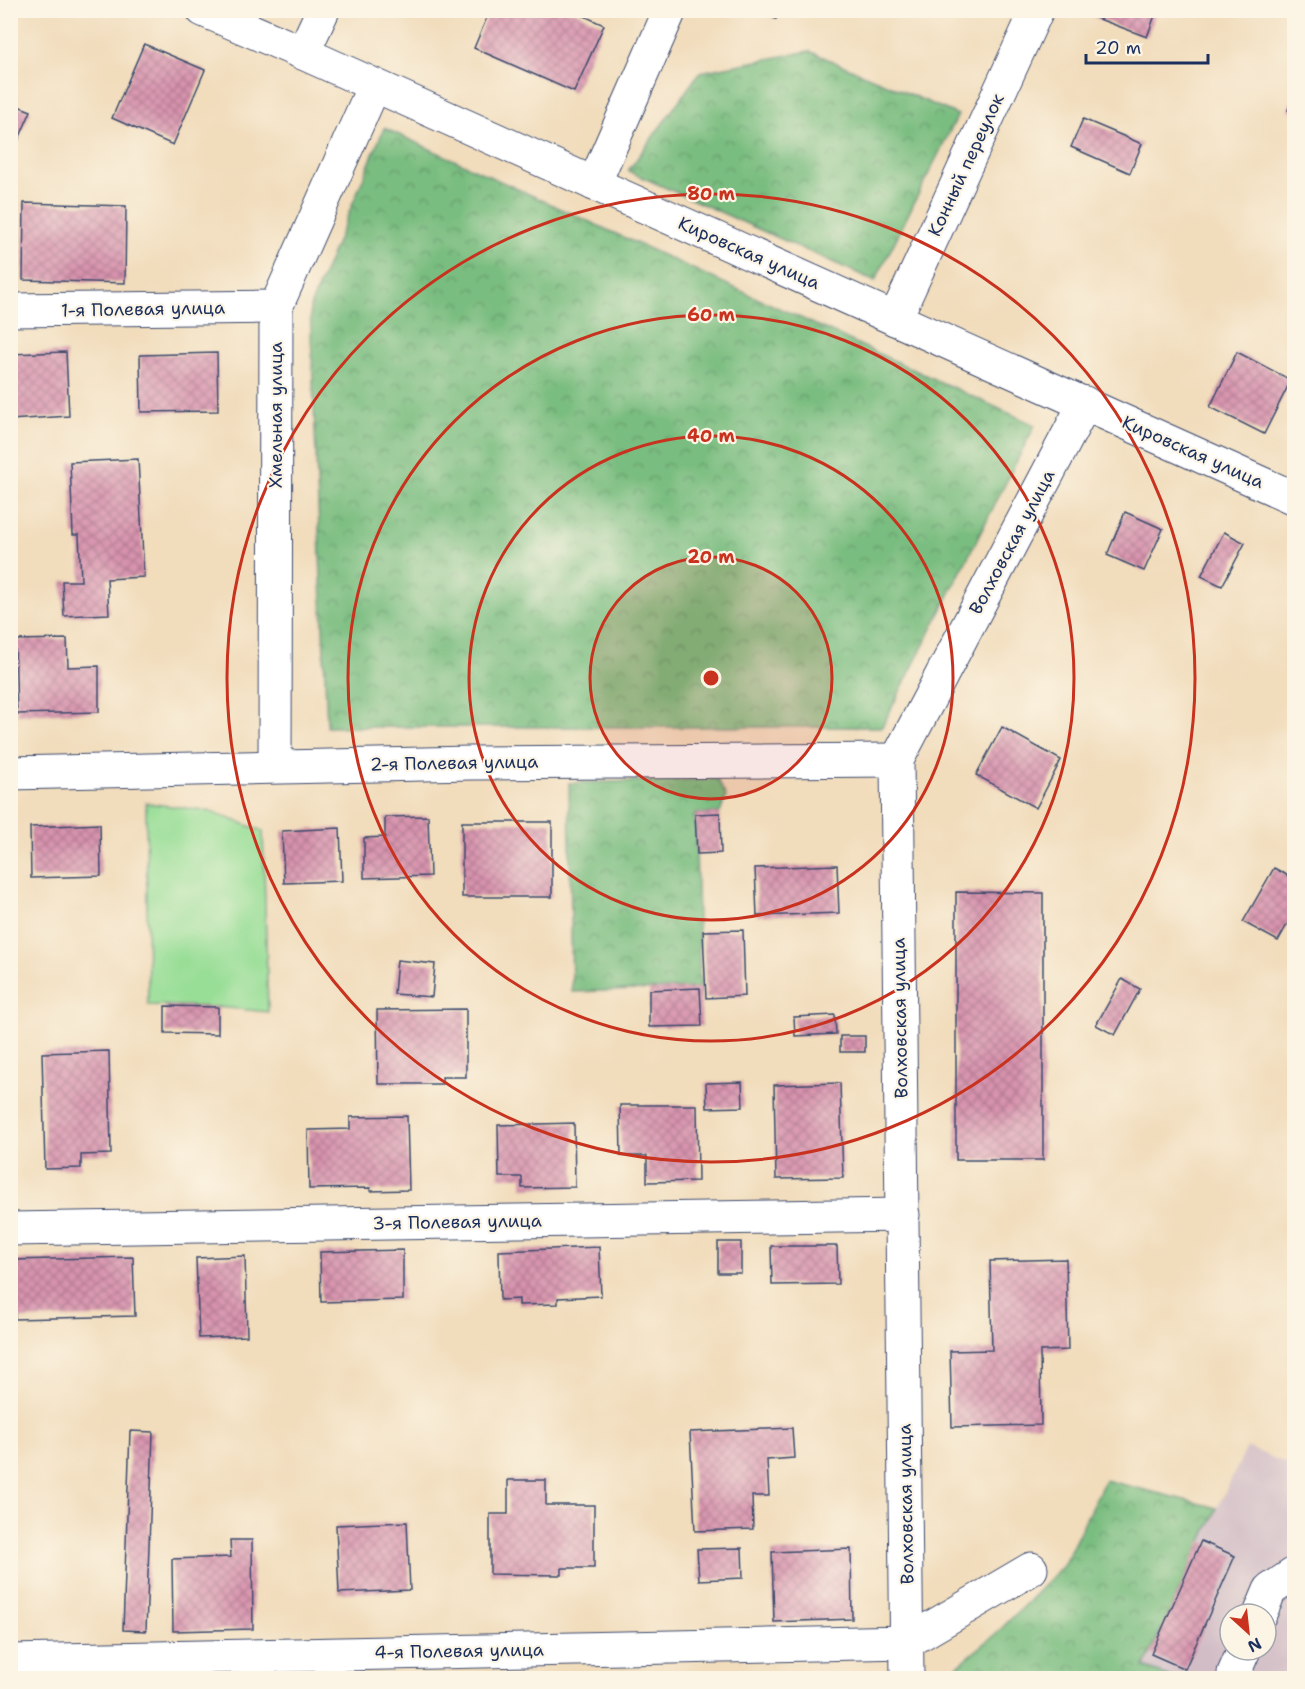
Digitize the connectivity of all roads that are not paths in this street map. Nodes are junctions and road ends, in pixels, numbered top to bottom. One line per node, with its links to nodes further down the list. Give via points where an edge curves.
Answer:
1 (203, 10): 5 (street, Кировская улица)
2 (322, 10): 5 (street)
3 (670, 10): 7 (street)
4 (1036, 10): 10 (street, Конный переулок)
5 (303, 53): 6 (street, Кировская улица)
6 (374, 86): 7 (street, Кировская улица); 8 (street, Хмельная улица)
7 (594, 184): 10 (street, Кировская улица)
8 (276, 307): 9 (street, 1-я Полевая улица); 14 (street, Хмельная улица)
9 (10, 310)
10 (895, 319): 11 (street, Кировская улица)
11 (1085, 404): 12 (street, Кировская улица); 13 (street, Волховская улица)
12 (1294, 498)
13 (897, 760): 14 (street, 2-я Полевая улица); 16 (street, Волховская улица)
14 (275, 766): 15 (street, 2-я Полевая улица)
15 (10, 773)
16 (903, 1215): 17 (street, 3-я Полевая улица); 21 (street, Волховская улица)
17 (10, 1229)
18 (1031, 1569): 21 (street)
19 (1294, 1574): 20 (street, via 1270,1590)
20 (1265, 1602)
21 (907, 1642): 22 (street, 4-я Полевая улица); 23 (street, Волховская улица)
22 (10, 1661)
23 (907, 1678)

